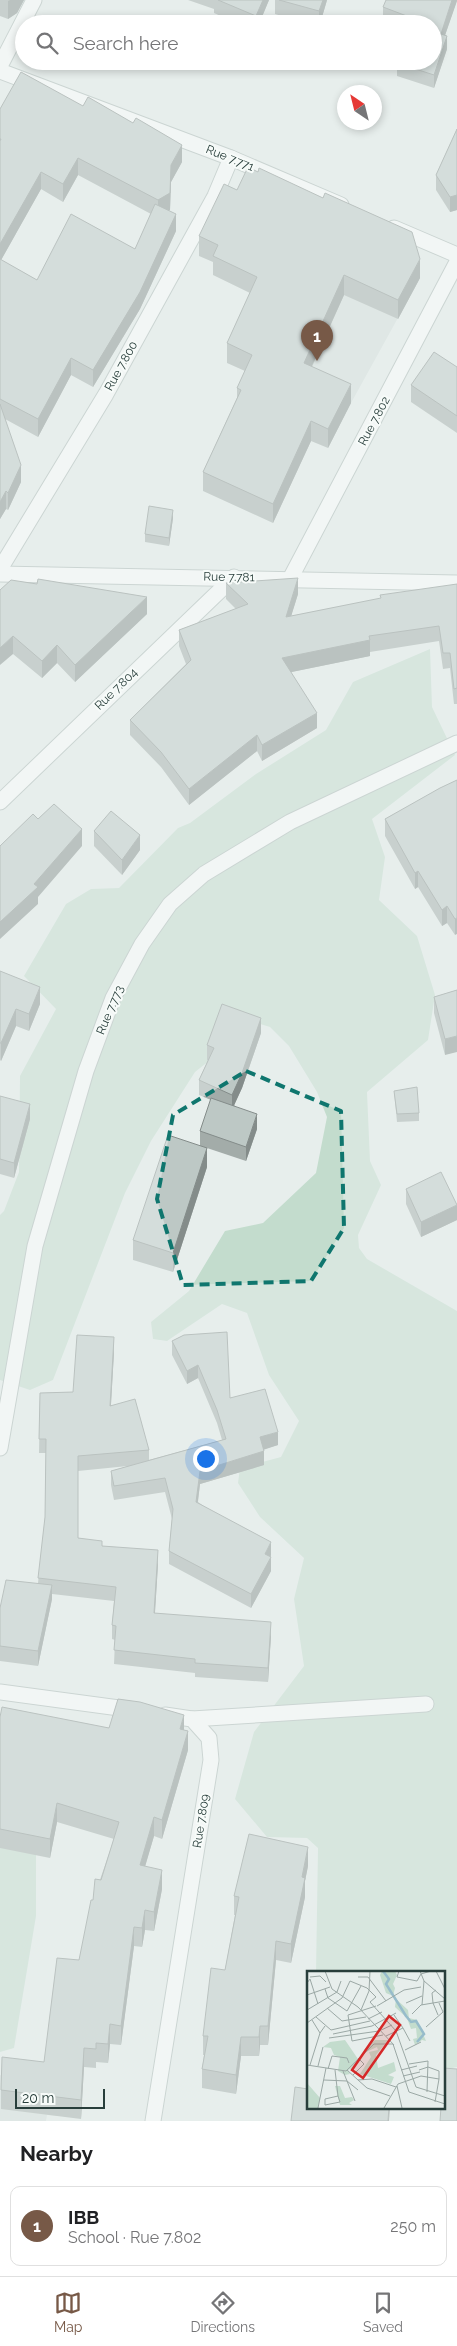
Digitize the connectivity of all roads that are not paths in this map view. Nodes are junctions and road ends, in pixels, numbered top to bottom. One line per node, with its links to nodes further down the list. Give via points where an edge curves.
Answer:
1 (34, 0): 2 (street)
2 (26, 15)
3 (15, 37): 4 (street)
4 (0, 66)
5 (0, 71): 6 (street, Rue 7.771)
6 (231, 158): 7 (street, Rue 7.771); 11 (street, Rue 7.800, via 215,196 106,394)
7 (358, 212)
8 (385, 224): 9 (street)
9 (457, 255)
10 (457, 262): 14 (street, Rue 7.802)
11 (0, 569)
12 (0, 574): 13 (street, Rue 7.781)
13 (234, 577): 14 (street, Rue 7.781); 17 (street, Rue 7.804)
14 (290, 579): 15 (street, Rue 7.781)
15 (457, 583)
16 (457, 743): 18 (street, Rue 7.773, via 290,822 204,874 170,904 142,944 114,998 86,1070 35,1246)
17 (0, 802)
18 (6, 1377): 19 (street, Rue 7.773)
19 (0, 1448)
20 (0, 1692): 22 (street)
21 (426, 1704): 22 (street)
22 (192, 1719): 23 (street, Rue 7.809, via 208,1738 211,1760)
23 (153, 2121)

